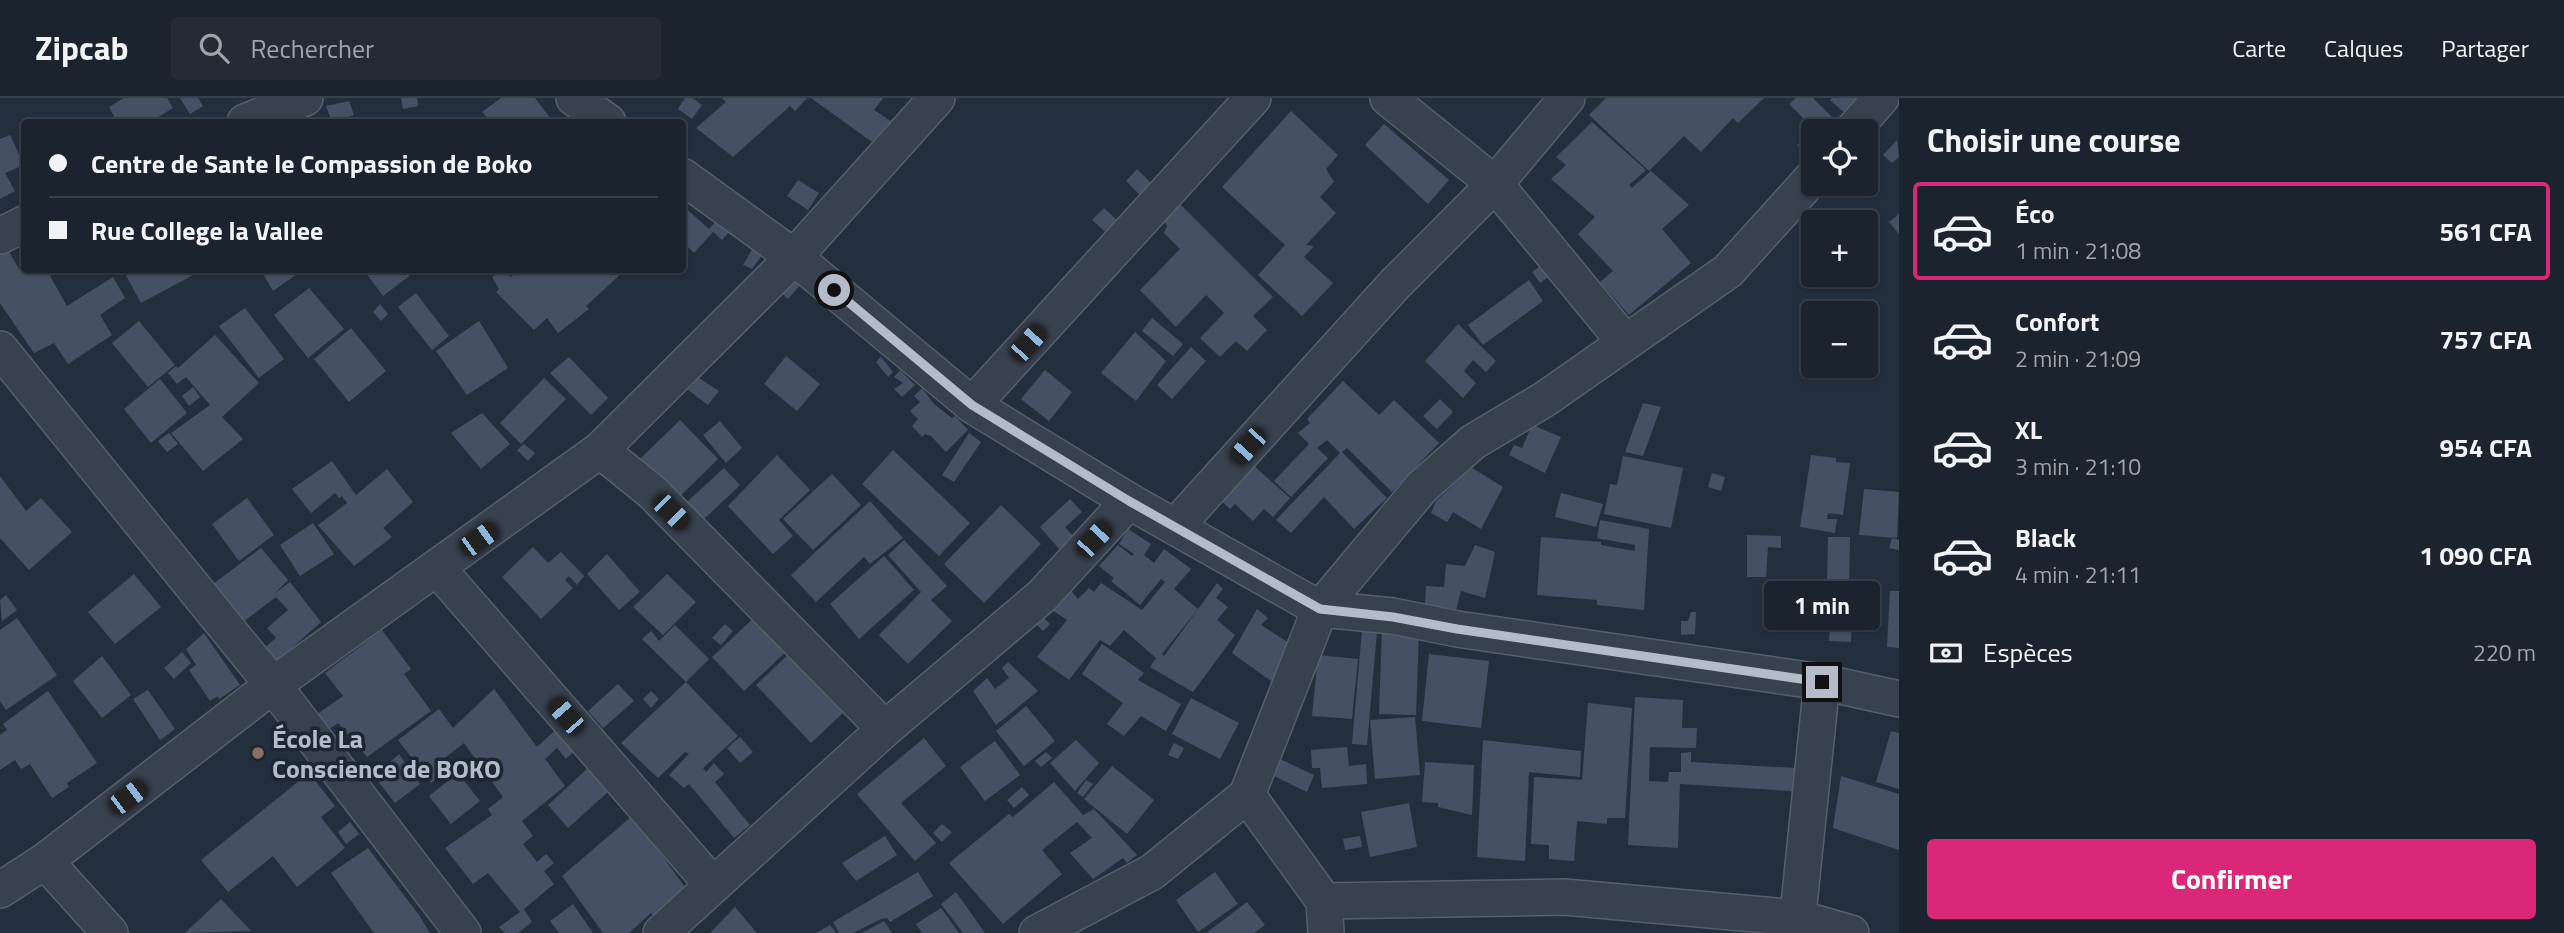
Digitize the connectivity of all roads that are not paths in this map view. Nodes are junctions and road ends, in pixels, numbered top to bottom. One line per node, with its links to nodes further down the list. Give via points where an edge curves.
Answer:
1 (305, 98): 8 (street)
2 (574, 98): 9 (street)
3 (937, 98): 16 (street)
4 (1253, 98): 19 (street)
5 (1388, 98): 12 (street)
6 (1567, 98): 12 (street)
7 (1881, 98): 10 (street)
8 (252, 119)
9 (604, 119)
10 (1863, 119)
11 (686, 179): 16 (street)
12 (1495, 184): 17 (street); 22 (street, via 1395,284)
13 (1801, 190): 17 (street, via 1728,271)
14 (21, 226): 15 (street)
15 (0, 236)
16 (794, 257): 19 (street); 20 (street)
17 (1624, 341): 24 (street, via 1462,451 1422,487)
18 (0, 349): 26 (street)
19 (972, 405): 21 (street)
20 (600, 450): 23 (street); 28 (street, via 652,492)
21 (1129, 501): 22 (street); 28 (street, via 1042,596)
22 (1175, 527): 24 (street)
23 (438, 569): 26 (street); 31 (street)
24 (1320, 609): 25 (street); 29 (street)
25 (1822, 682): 27 (street); 34 (street)
26 (274, 685): 30 (street); 36 (street)
27 (1899, 699)
28 (885, 729): 31 (street)
29 (1247, 795): 33 (street); 38 (street, via 1152,872)
30 (45, 861): 32 (street); 35 (street)
31 (712, 884): 37 (street)
32 (0, 890)
33 (1325, 917): 34 (street, via 1564,897)
34 (1797, 926): 39 (street)
35 (110, 933)
36 (463, 933)
37 (662, 933)
38 (1037, 933)
39 (1851, 933)

